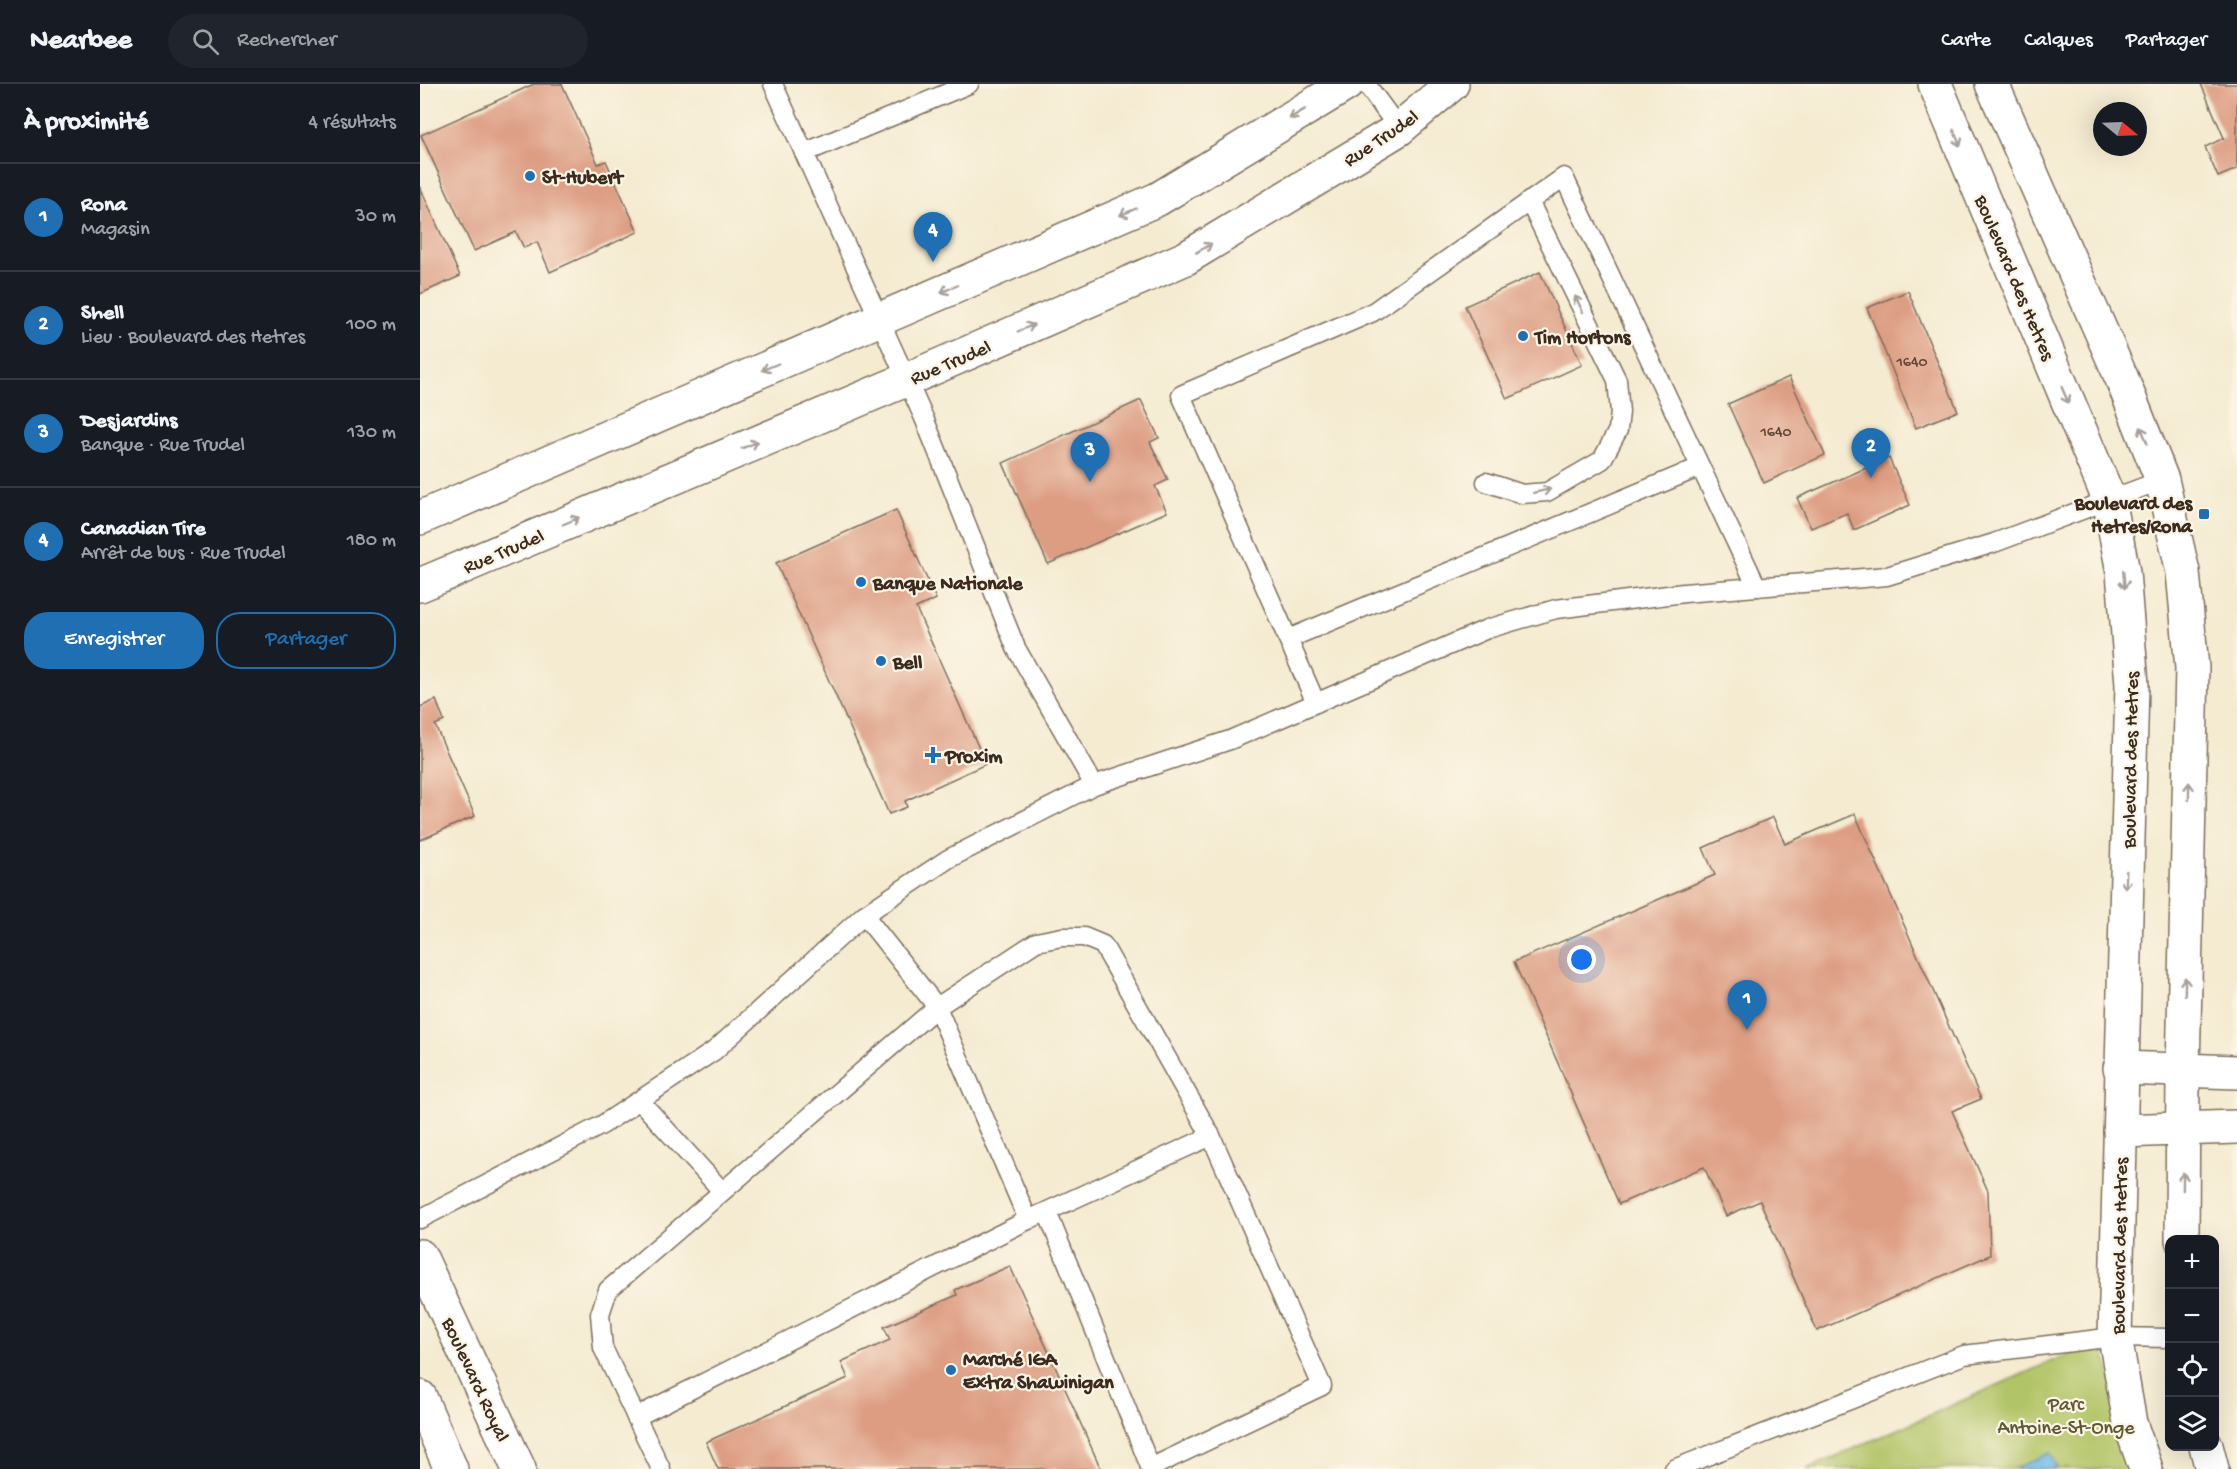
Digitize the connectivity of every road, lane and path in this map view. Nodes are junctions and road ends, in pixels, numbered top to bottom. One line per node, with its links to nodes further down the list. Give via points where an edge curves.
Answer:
1 (773, 84): 9 (lane)
2 (1347, 84): 11 (street, one-way to 11, via 1158,199)
3 (1366, 84): 8 (lane)
4 (1452, 84): 8 (street, Rue Trudel)
5 (1935, 84): 16 (street, Boulevard des Hetres, one-way to 16)
6 (1992, 84): 14 (street, one-way to 6, via 2122,379)
7 (957, 86): 9 (lane)
8 (1399, 129): 12 (street, Rue Trudel, one-way to 8, via 1186,258)
9 (804, 153): 11 (lane)
10 (1529, 201): 13 (lane, via 1564,177); 15 (lane, one-way to 10, via 1522,494 1546,492 1602,460 1618,430 1617,380); 20 (lane, via 1373,312 1181,395)
11 (878, 320): 12 (lane); 17 (street, one-way to 17)
12 (908, 379): 18 (street, Rue Trudel, one-way to 12); 22 (lane, via 1016,648)
13 (1700, 467): 19 (lane); 20 (lane)
14 (2162, 480): 16 (lane); 26 (street, one-way to 14, via 2192,668 2183,572)
15 (1486, 482)
16 (2109, 499): 19 (lane, via 1994,543 1887,576); 25 (street, Boulevard des Hetres, one-way to 25, via 2123,572 2132,685)
17 (420, 518)
18 (420, 585)
19 (1757, 587): 21 (lane, via 1556,609 1486,629)
20 (1288, 639): 21 (lane)
21 (1316, 703): 22 (lane, via 1230,740)
22 (1094, 784): 23 (lane, via 948,859)
23 (864, 915): 24 (lane); 28 (lane, via 714,1051)
24 (937, 1007): 32 (lane, via 1036,942 1084,937 1103,945); 33 (lane); 36 (lane)
25 (2120, 1068): 26 (street); 31 (street, Boulevard des Hetres)
26 (2182, 1071): 27 (street); 30 (street)
27 (2237, 1072)
28 (640, 1101): 33 (lane); 35 (lane, via 602,1125)
29 (2237, 1127): 30 (street)
30 (2184, 1129): 31 (street); 37 (street, one-way to 30)
31 (2120, 1131): 39 (street, Boulevard des Hetres)
32 (1211, 1136): 34 (lane); 44 (lane, via 1322,1386)
33 (722, 1191): 42 (lane, via 608,1290 600,1314 603,1348)
34 (1047, 1212): 36 (lane); 44 (lane)
35 (420, 1219)
36 (1028, 1220): 42 (lane)
37 (2182, 1235)
38 (420, 1256): 46 (street, Boulevard Royal)
39 (2115, 1337): 40 (lane); 48 (lane, via 1964,1355); 49 (street, Boulevard des Hetres, via 2130,1423)
40 (2165, 1338)
41 (420, 1397): 45 (street)
42 (636, 1417): 47 (lane)
43 (2207, 1451): 50 (street)
44 (1150, 1468)
45 (451, 1469)
46 (519, 1469)
47 (661, 1469)
48 (1674, 1469)
49 (2146, 1469)
50 (2212, 1469)

